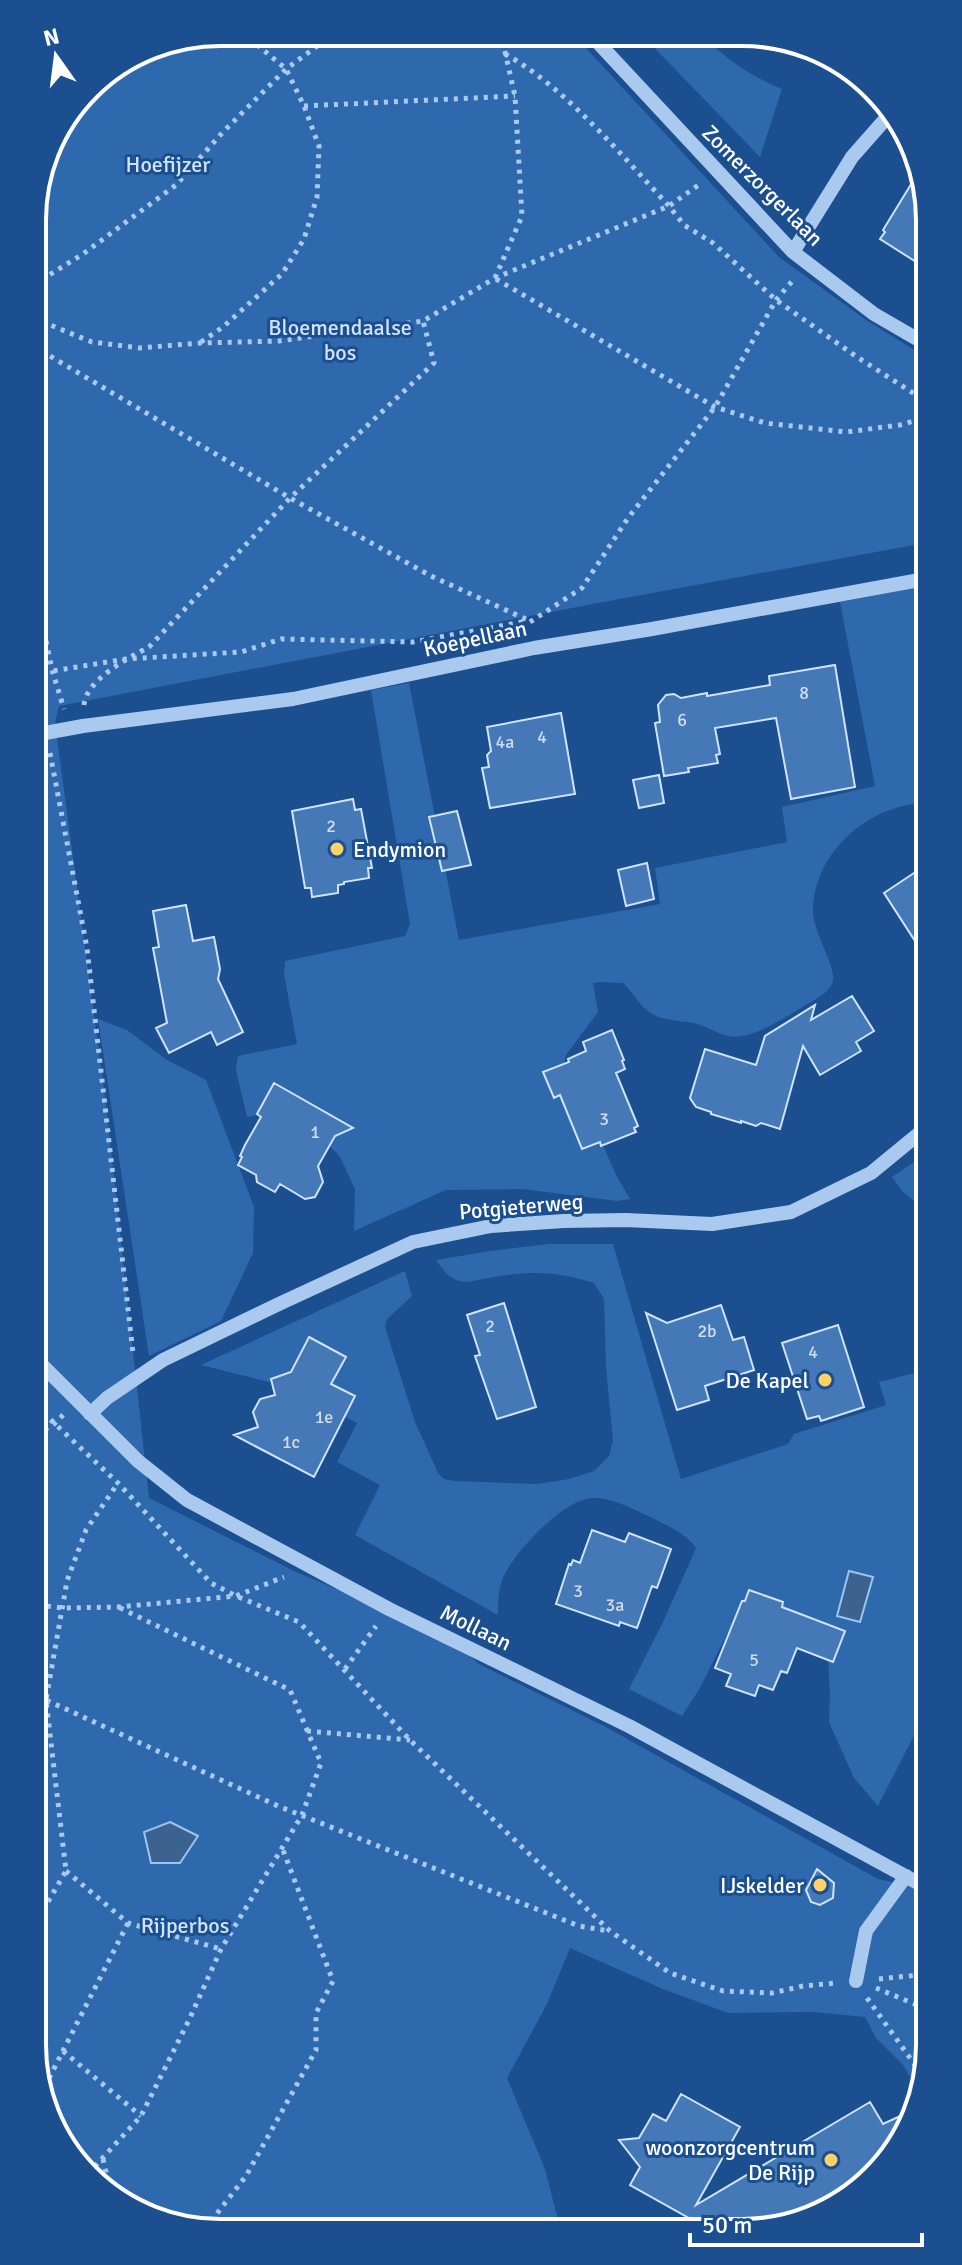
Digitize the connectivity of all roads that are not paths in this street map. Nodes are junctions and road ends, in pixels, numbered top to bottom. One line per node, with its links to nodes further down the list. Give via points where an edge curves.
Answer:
1 (601, 46): 3 (street, Zomerzorgerlaan)
2 (884, 120): 3 (street, via 852,157)
3 (793, 252): 4 (street, Zomerzorgerlaan, via 874,314)
4 (916, 338)
5 (916, 581): 6 (street, Koepellaan, via 534,648 293,699)
6 (46, 732)
7 (916, 1136): 9 (street, Potgieterweg, via 871,1173 791,1212 712,1224 626,1220 491,1226 413,1242 163,1360)
8 (46, 1369): 9 (street, Mollaan)
9 (90, 1414): 10 (street, Mollaan, via 187,1500 389,1609 629,1726)
10 (906, 1876): 11 (street, Mollaan); 12 (street, via 866,1931)
11 (916, 1882)
12 (856, 1981)

